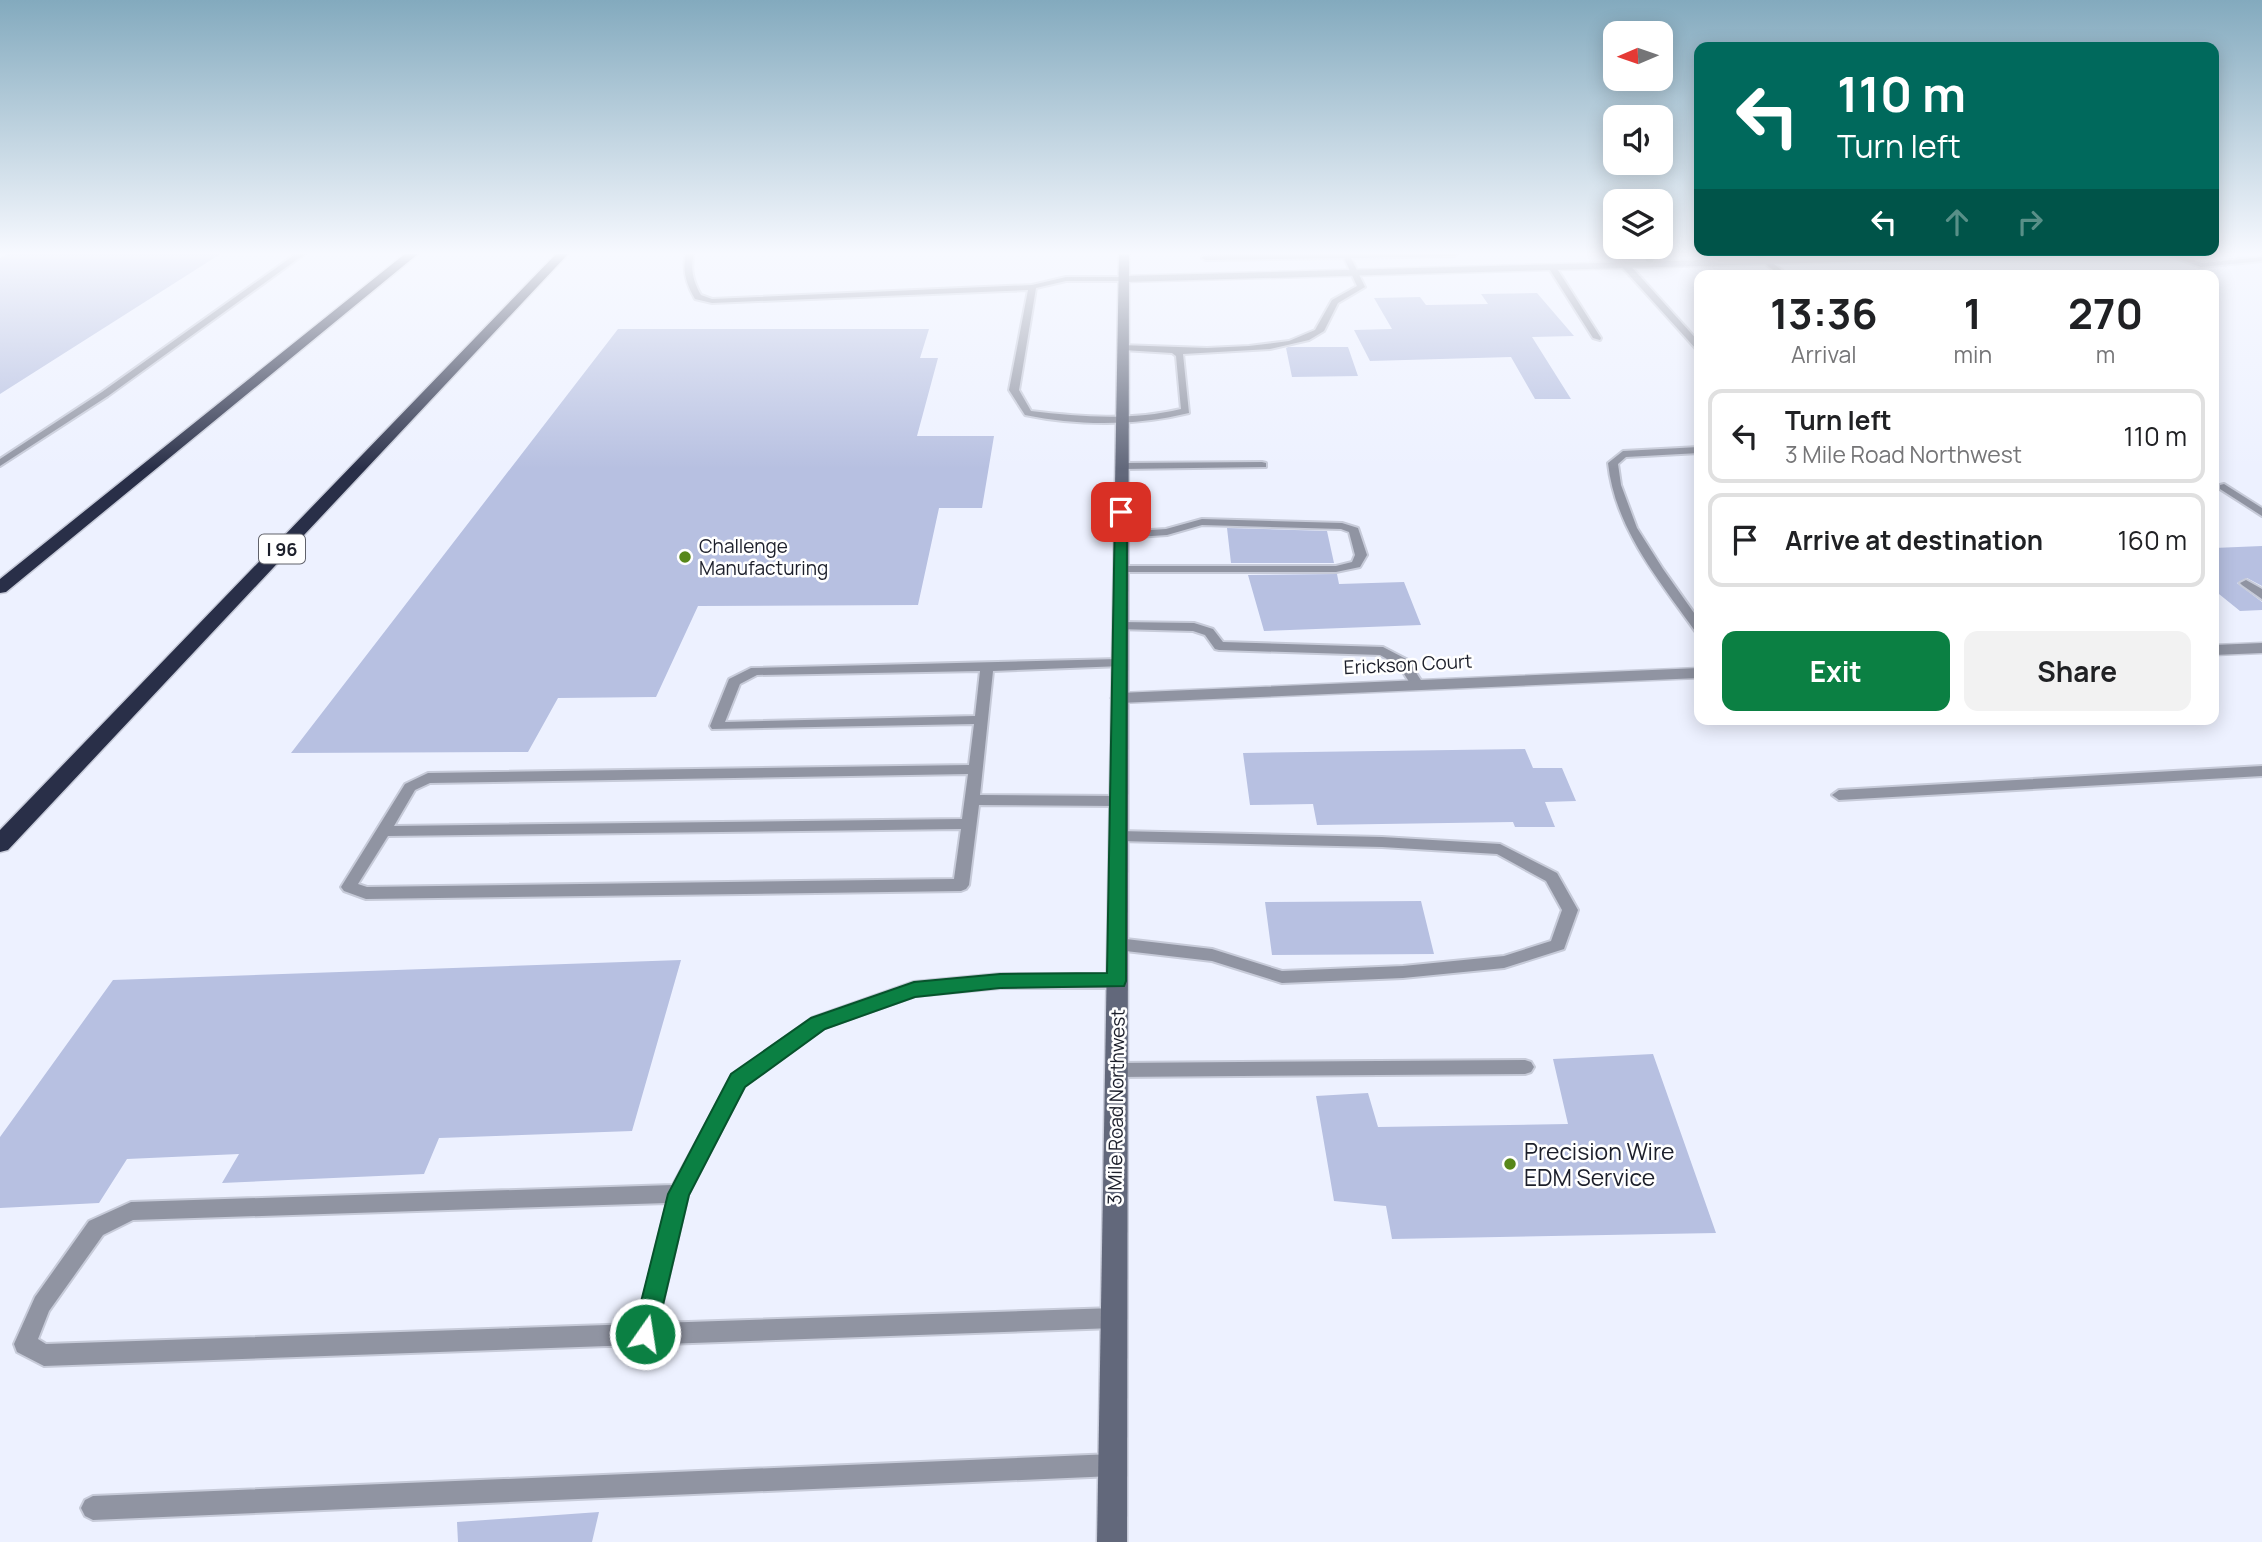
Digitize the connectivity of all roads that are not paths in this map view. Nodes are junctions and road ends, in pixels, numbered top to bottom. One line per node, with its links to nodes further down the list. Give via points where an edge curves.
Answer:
1 (201, 325): 15 (lane)
2 (325, 325): 23 (highway)
3 (494, 325): 43 (highway, I 96)
4 (1025, 325): 13 (lane, via 1014,390 1028,413)
5 (1123, 325): 11 (main road, 3 Mile Road Northwest)
6 (1324, 325): 12 (lane, via 1316,334 1275,345)
7 (1589, 325): 9 (lane)
8 (1679, 325): 10 (lane)
9 (1597, 338)
10 (1694, 341)
11 (1123, 347): 12 (lane); 13 (main road, 3 Mile Road Northwest)
12 (1174, 351): 13 (lane, via 1181,355 1186,411)
13 (1122, 419): 17 (main road, 3 Mile Road Northwest)
14 (1694, 450): 25 (lane, via 1623,454 1613,463 1613,484 1649,556)
15 (0, 464)
16 (1262, 465): 17 (lane)
17 (1122, 466): 20 (main road, 3 Mile Road Northwest)
18 (2224, 487): 19 (lane)
19 (2262, 513)
20 (1121, 535): 21 (main road, 3 Mile Road Northwest); 21 (lane, via 1167,533 1202,523 1342,526 1354,530 1361,555 1356,565 1336,569)
21 (1120, 569): 26 (main road, 3 Mile Road Northwest)
22 (2246, 583): 24 (lane)
23 (0, 588)
24 (2262, 595)
25 (1694, 621)
26 (1120, 626): 29 (main road, 3 Mile Road Northwest); 32 (lane, via 1194,627 1209,632 1219,646 1383,651 1404,663)
27 (2262, 648): 28 (street)
28 (2219, 650)
29 (1119, 663): 30 (lane); 33 (main road, 3 Mile Road Northwest)
30 (987, 667): 34 (lane); 34 (lane, via 755,671 734,682 717,726)
31 (1694, 673): 32 (street, Erickson Court)
32 (1418, 685): 33 (street, Erickson Court)
33 (1119, 698): 39 (main road, 3 Mile Road Northwest)
34 (980, 720): 35 (lane)
35 (975, 769): 38 (lane); 41 (lane, via 428,778 410,787)
36 (2262, 771): 37 (lane)
37 (1839, 795)
38 (972, 800): 39 (lane); 40 (lane)
39 (1118, 801): 42 (main road, 3 Mile Road Northwest)
40 (968, 824): 41 (lane); 41 (lane, via 961,885 356,892 349,887)
41 (382, 831)
42 (1118, 836): 44 (main road, 3 Mile Road Northwest); 44 (lane, via 1500,849 1552,877 1570,909 1558,944 1504,962 1403,972 1282,977 1212,955)
43 (0, 844)
44 (1117, 944): 45 (main road, 3 Mile Road Northwest)
45 (1117, 981): 47 (main road, 3 Mile Road Northwest); 48 (lane, via 1000,981 914,989 818,1023 738,1080)
46 (1525, 1067): 47 (lane)
47 (1116, 1070): 49 (main road, 3 Mile Road Northwest)
48 (679, 1194): 50 (lane); 50 (lane, via 131,1211 96,1228 42,1304 25,1344 44,1355)
49 (1114, 1318): 50 (lane); 51 (main road, 3 Mile Road Northwest)
50 (645, 1334)
51 (1113, 1465): 52 (lane); 53 (main road, 3 Mile Road Northwest)
52 (93, 1508)
53 (1112, 1542)

